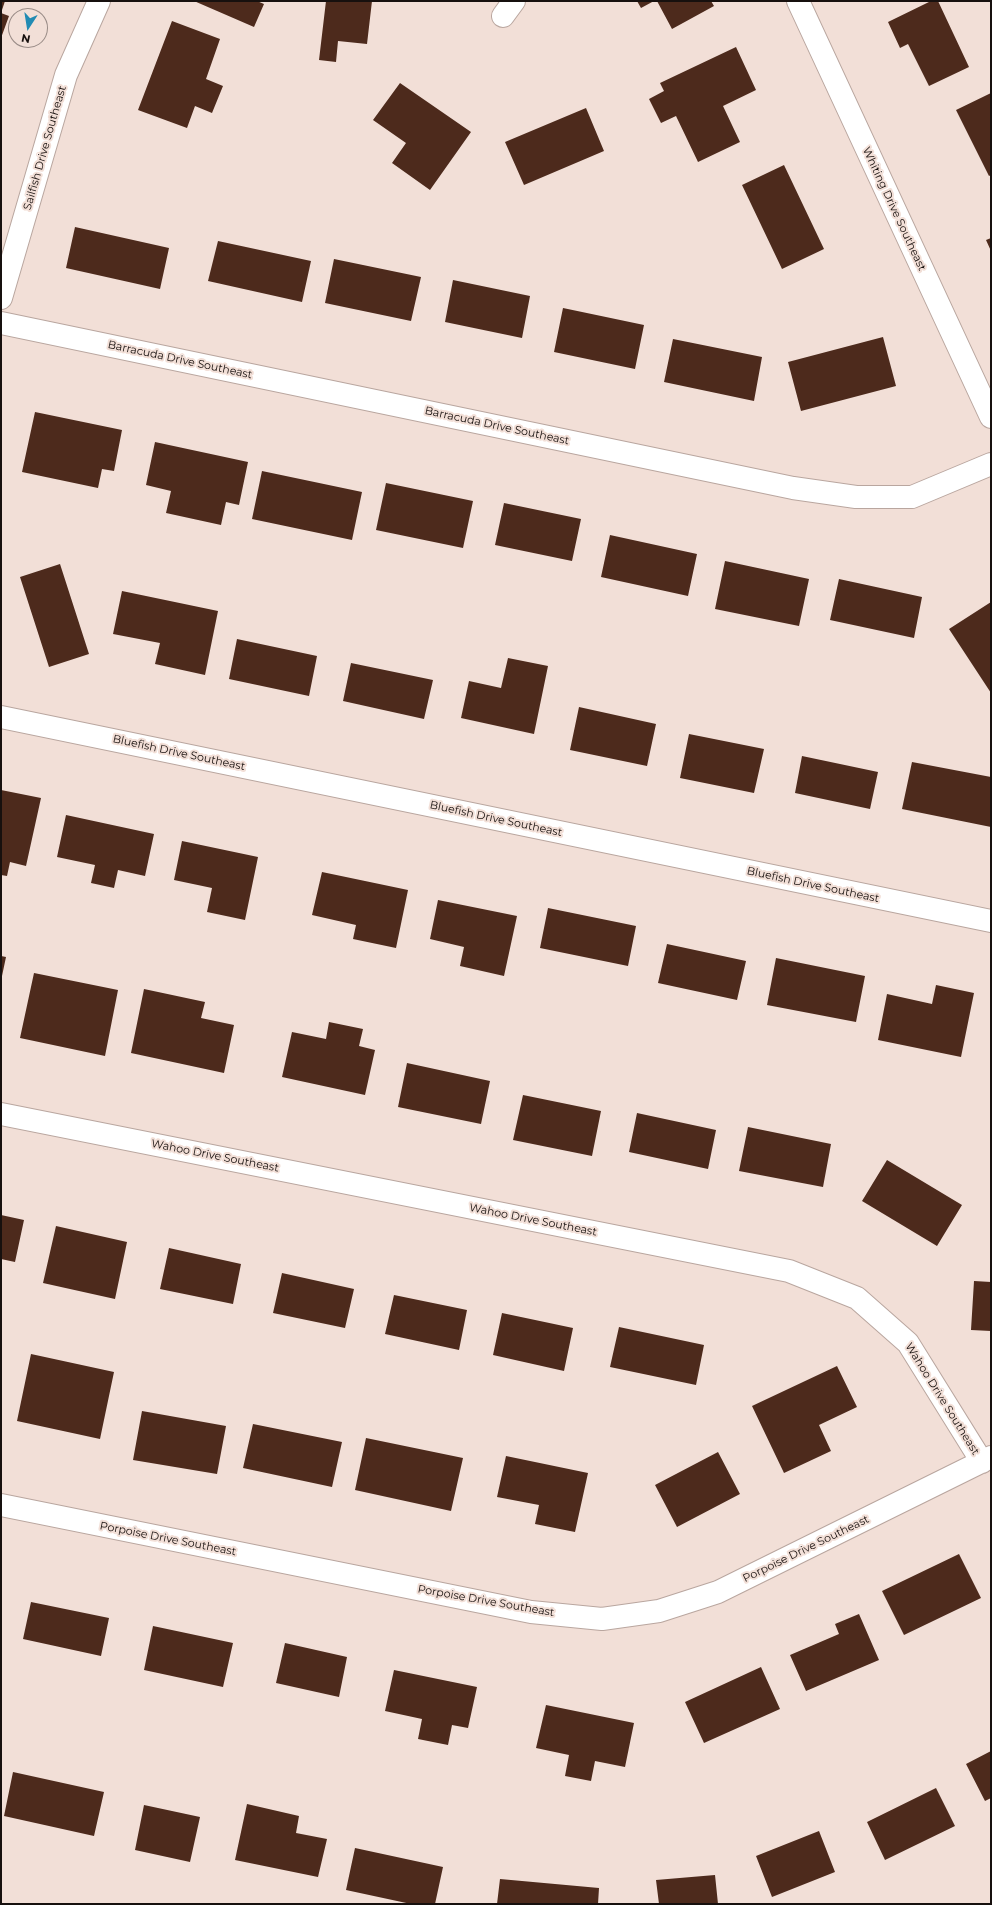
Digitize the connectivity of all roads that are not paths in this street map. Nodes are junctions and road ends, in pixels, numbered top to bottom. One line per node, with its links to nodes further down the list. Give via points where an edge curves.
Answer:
1 (99, 1): 3 (street, Sailfish Drive Southeast, via 66,75)
2 (798, 1): 5 (street, Whiting Drive Southeast)
3 (1, 298)
4 (1, 323): 6 (street, Barracuda Drive Southeast, via 793,488 856,497 912,497)
5 (991, 417)
6 (991, 464)
7 (1, 717): 8 (street, Bluefish Drive Southeast)
8 (991, 921)
9 (1, 1114): 10 (street, Wahoo Drive Southeast, via 789,1271 857,1298 908,1343)
10 (986, 1459): 11 (street, Porpoise Drive Southeast, via 718,1592 659,1611 602,1619 531,1612)
11 (1, 1505)

